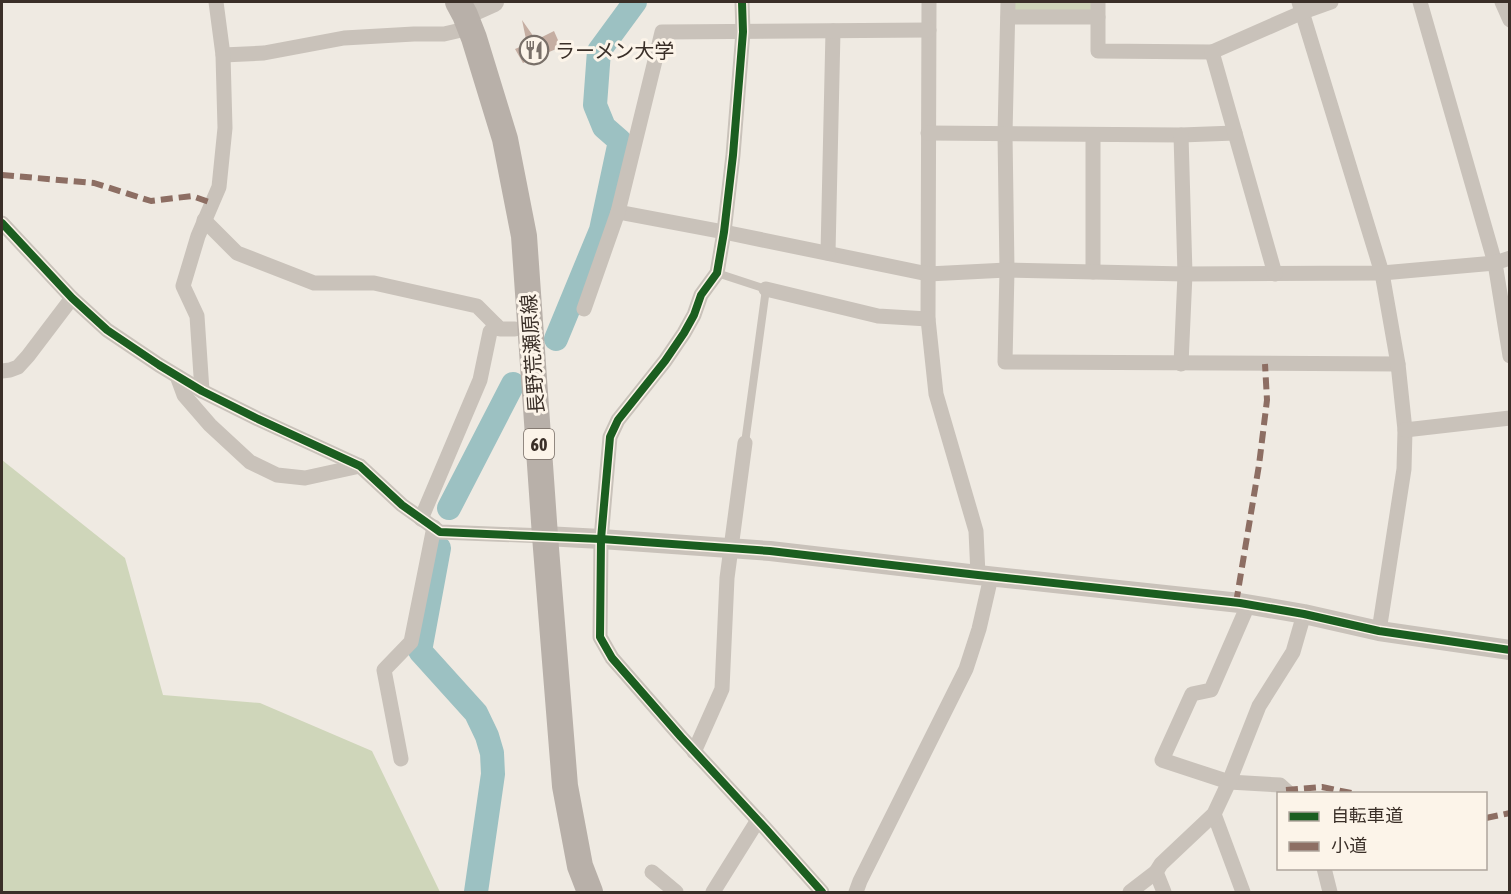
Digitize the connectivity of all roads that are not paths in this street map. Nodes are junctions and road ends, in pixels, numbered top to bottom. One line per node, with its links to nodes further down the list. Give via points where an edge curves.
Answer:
1 (216, 2): 17 (street)
2 (494, 2): 11 (street)
3 (742, 2): 15 (street)
4 (929, 2): 13 (street)
5 (1331, 2): 8 (street)
6 (1420, 2): 28 (street)
7 (1505, 2): 12 (street)
8 (1301, 7): 16 (street); 32 (street)
9 (1008, 9): 10 (street); 20 (street)
10 (1098, 9): 16 (street, via 1098,51)
11 (465, 15): 17 (street, via 444,34 344,38); 53 (main road, 長野荒瀬原線 / 60, via 505,139 524,236)
12 (1509, 20)
13 (929, 30): 14 (street); 18 (street)
14 (832, 31): 15 (street); 27 (street)
15 (743, 32): 23 (street, via 662,32); 26 (street)
16 (1212, 52): 19 (street)
17 (223, 56): 24 (street, via 225,128 219,187)
18 (928, 133): 20 (street); 33 (street)
19 (1235, 133): 22 (street); 35 (street)
20 (1005, 134): 21 (street); 29 (street)
21 (1093, 135): 22 (street); 30 (street)
22 (1181, 135): 34 (street)
23 (618, 212): 26 (street); 38 (street)
24 (204, 220): 40 (street, via 237,253 314,283 374,283 477,306); 47 (street, via 183,286 197,316)
25 (2, 223): 37 (street)
26 (724, 232): 27 (street); 31 (street)
27 (828, 253): 33 (street)
28 (1502, 260): 32 (street); 42 (street)
29 (1007, 270): 30 (street); 33 (street); 43 (street, via 1005,362)
30 (1093, 272): 34 (street)
31 (717, 273): 36 (lane); 54 (street, via 701,295 684,333 618,420 610,437)
32 (1382, 273): 35 (street); 44 (street)
33 (928, 274): 39 (street)
34 (1185, 274): 35 (street); 43 (street)
35 (1275, 274)
36 (766, 289): 39 (street, via 878,316); 50 (lane)
37 (72, 298): 45 (street, via 18,367); 46 (street, via 107,330)
38 (584, 309)
39 (928, 319): 56 (street, via 936,394 976,531)
40 (496, 325): 41 (street, via 500,329); 52 (street, via 490,332 480,380)
41 (516, 329)
42 (1509, 356)
43 (1181, 364): 44 (street)
44 (1398, 364): 49 (street)
45 (2, 371)
46 (177, 376): 47 (street); 51 (street, via 184,395 250,462 277,475 305,478)
47 (202, 391): 51 (street)
48 (1509, 418): 49 (street)
49 (1405, 430): 59 (street, via 1404,469)
50 (745, 443): 55 (street)
51 (360, 466): 52 (street)
52 (428, 523): 53 (street, via 440,532); 62 (street, via 411,642 384,670)
53 (545, 536): 54 (street); 70 (main road, 長野荒瀬原線 / 60, via 565,786 580,866)
54 (601, 539): 55 (street); 61 (street, via 600,637 612,658)
55 (731, 548): 56 (street); 61 (street, via 722,689)
56 (985, 576): 57 (street); 74 (street, via 979,629 966,669)
57 (1248, 605): 58 (street); 63 (street, via 1211,690 1192,694 1162,760)
58 (1304, 614): 59 (street); 63 (street, via 1293,652 1259,706)
59 (1379, 631): 60 (street)
60 (1509, 650)
61 (694, 752): 66 (street)
62 (401, 759)
63 (1229, 782): 64 (street, via 1280,785); 65 (street)
64 (1288, 792)
65 (1214, 814): 68 (street); 77 (street)
66 (758, 820): 72 (street); 73 (street)
67 (1324, 870): 78 (street)
68 (1156, 872): 75 (street); 76 (street)
69 (652, 873): 71 (street)
70 (590, 892)
71 (676, 892)
72 (713, 892)
73 (822, 892)
74 (856, 892)
75 (1131, 892)
76 (1164, 892)
77 (1243, 892)
78 (1330, 892)

